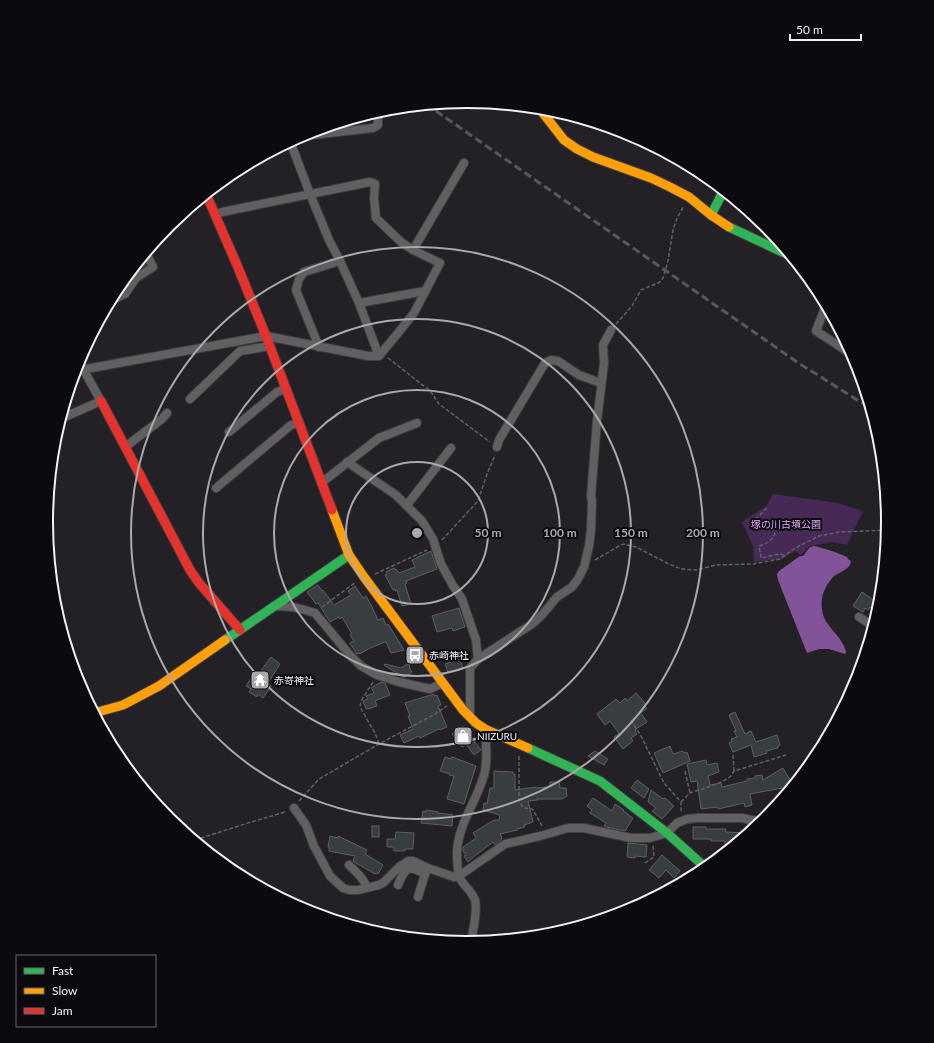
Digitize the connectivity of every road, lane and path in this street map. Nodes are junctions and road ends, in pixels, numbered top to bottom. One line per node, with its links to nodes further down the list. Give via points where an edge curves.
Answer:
1 (543, 114): 8 (street, via 556,132 577,149 651,178)
2 (378, 117): 3 (street, via 378,125 373,128)
3 (322, 134)
4 (291, 147): 6 (street)
5 (464, 163): 12 (street)
6 (310, 194): 10 (street); 12 (street, via 370,182 375,184 376,218); 15 (street)
7 (721, 195): 11 (street)
8 (689, 197): 11 (street); 22 (path, via 673,230 663,278 660,282 641,290 632,306)
9 (208, 199): 10 (street)
10 (215, 215): 23 (street)
11 (711, 215): 13 (street, via 732,229)
12 (413, 250): 17 (street, via 440,263)
13 (779, 251)
14 (148, 258): 18 (street, via 153,268 136,278)
15 (340, 261): 20 (street); 25 (street, via 304,272 296,290)
16 (123, 291): 18 (street)
17 (425, 291): 20 (street); 27 (street, via 414,313)
18 (125, 294): 19 (street)
19 (119, 297)
20 (359, 303): 27 (street)
21 (824, 311): 26 (street, via 816,331)
22 (611, 330): 29 (street, via 603,345)
23 (266, 336): 24 (street); 25 (street); 28 (street)
24 (270, 346): 30 (street); 31 (street, via 240,351)
25 (320, 347): 27 (street)
26 (842, 347)
27 (379, 356): 39 (path, via 385,356 395,363 428,389 439,404)
28 (84, 370): 32 (street)
29 (601, 382): 39 (street, via 579,375 558,361 551,360 545,363); 50 (street, via 591,496 591,529)
30 (286, 389): 35 (street); 37 (street, via 277,392)
31 (190, 399)
32 (101, 401): 34 (street); 38 (street)
33 (167, 413): 38 (street)
34 (67, 415)
35 (298, 423): 42 (street); 43 (street, via 291,425)
36 (417, 423): 41 (street, via 379,438)
37 (228, 432)
38 (125, 447): 56 (street, via 190,570)
39 (498, 447): 47 (path, via 478,501)
40 (451, 448): 44 (street)
41 (347, 462): 42 (street); 44 (street, via 384,486)
42 (321, 483): 48 (street)
43 (216, 488)
44 (407, 505): 47 (street, via 422,521)
45 (767, 508): 49 (path, via 751,523 774,530 772,539 759,546 761,558)
46 (881, 530): 49 (path, via 840,532 819,536)
47 (435, 546): 51 (path); 57 (street, via 441,564 462,600 476,640)
48 (349, 555): 51 (street); 52 (street)
49 (785, 555): 50 (path, via 780,559 753,564 716,565 687,570 624,544)
50 (584, 565): 57 (street, via 572,587 557,597 532,624)
51 (365, 579): 53 (path); 59 (street)
52 (274, 606): 53 (street, via 293,607); 56 (street)
53 (315, 613): 58 (street, via 349,654 361,666)
54 (859, 617): 55 (street)
55 (868, 623)
56 (240, 630): 61 (street, via 153,689 123,705)
57 (478, 659): 62 (street, via 470,668)
58 (377, 675): 59 (street, via 430,689); 65 (path, via 360,701 360,707)
59 (443, 683): 60 (street)
60 (456, 701): 62 (street); 65 (path)
61 (99, 712)
62 (470, 717): 64 (street)
63 (631, 720): 72 (path, via 664,783)
64 (485, 729): 66 (street); 84 (street, via 486,764 459,840)
65 (379, 744): 73 (path, via 319,779)
66 (519, 744): 76 (street, via 600,781); 77 (path, via 520,802 523,808 533,810)
67 (733, 755): 70 (path)
68 (786, 755): 70 (path)
69 (685, 771): 71 (path)
70 (734, 771): 71 (path, via 731,776 717,784)
71 (690, 793): 72 (path)
72 (681, 802): 74 (path)
73 (294, 808): 78 (path); 86 (street, via 306,825 330,876 349,890)
74 (681, 813)
75 (753, 820): 76 (street, via 742,818 688,819 677,823)
76 (667, 833): 79 (street); 80 (street)
77 (546, 834): 79 (street, via 568,828 584,828 631,838); 84 (street, via 505,844)
78 (200, 838)
79 (650, 838): 81 (path, via 654,847 654,857)
80 (701, 863)
81 (645, 864)
82 (350, 865): 86 (street)
83 (426, 871): 84 (street); 85 (street, via 412,868 404,872); 86 (street, via 413,861 408,861 383,883); 87 (street)
84 (459, 876): 88 (street, via 475,900)
85 (398, 884)
86 (367, 887)
87 (418, 897)
88 (473, 936)

